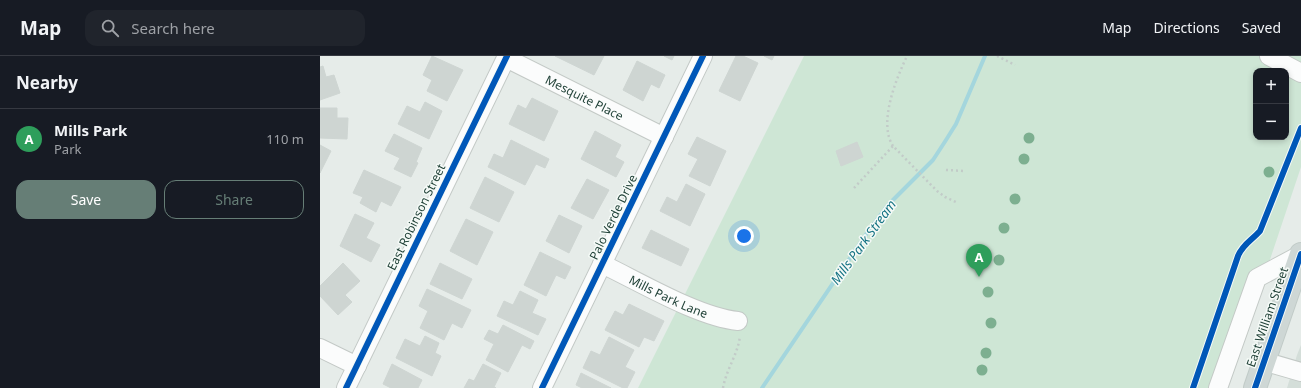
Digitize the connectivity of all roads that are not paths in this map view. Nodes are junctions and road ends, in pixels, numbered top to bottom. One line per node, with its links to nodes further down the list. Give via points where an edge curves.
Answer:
1 (703, 56): 5 (street, Palo Verde Drive)
2 (1269, 56): 4 (street)
3 (506, 57): 5 (street, Mesquite Place); 11 (street, East Robinson Street)
4 (1301, 73)
5 (664, 136): 7 (street, Palo Verde Drive)
6 (1301, 255): 10 (main road, East William Street); 15 (street, via 1257,278)
7 (602, 264): 8 (street, Mills Park Lane, via 689,306 722,319); 14 (street, Palo Verde Drive)
8 (738, 321)
9 (320, 348): 11 (street)
10 (1263, 361): 12 (street); 16 (main road, East William Street)
11 (357, 366): 13 (street, East Robinson Street)
12 (1301, 372)
13 (346, 388)
14 (542, 388)
15 (1218, 388)
16 (1255, 388)

